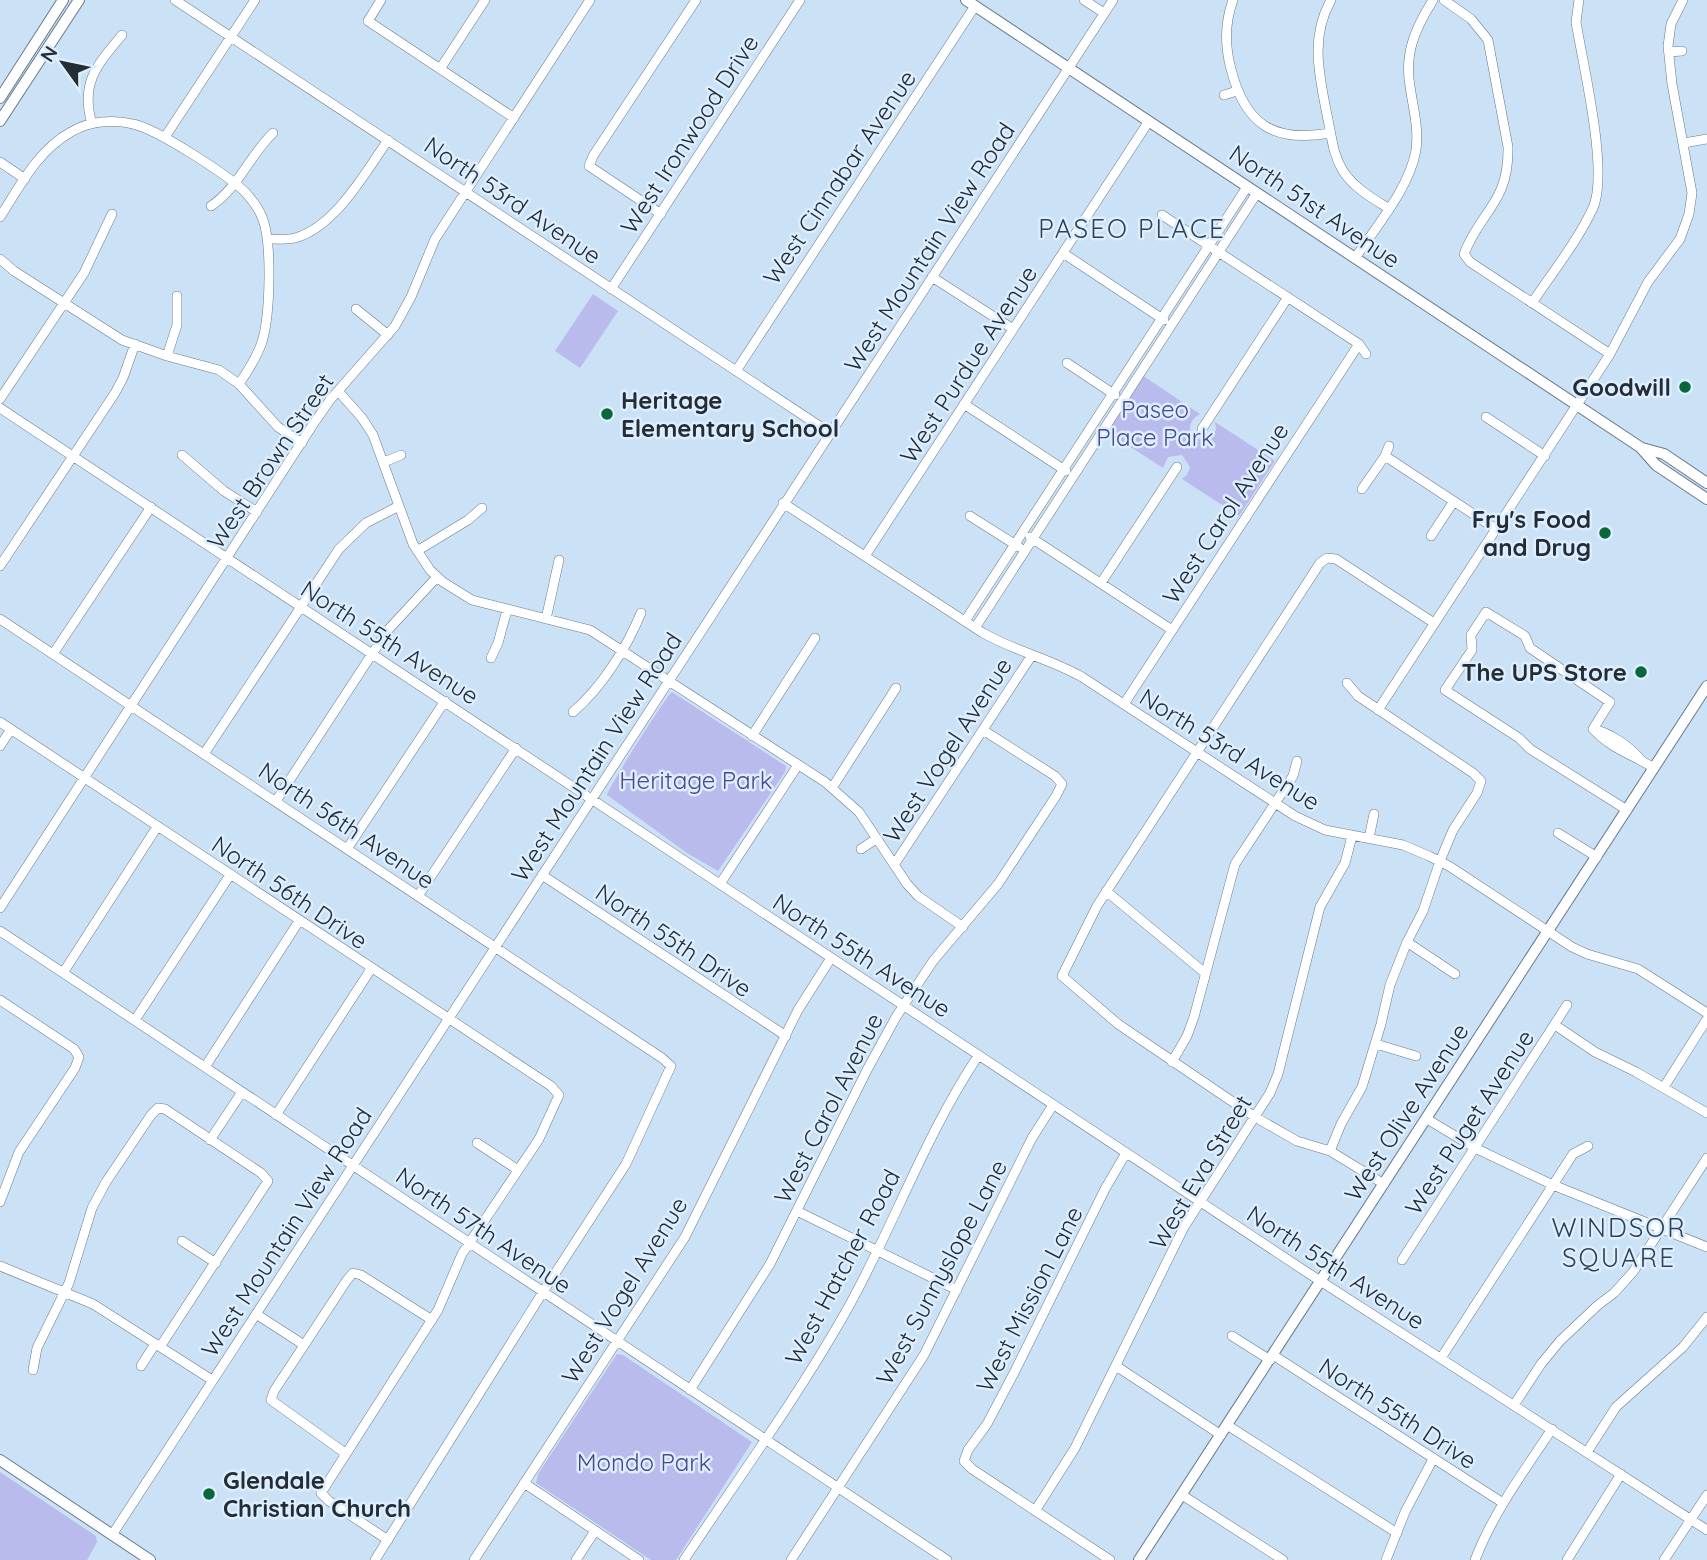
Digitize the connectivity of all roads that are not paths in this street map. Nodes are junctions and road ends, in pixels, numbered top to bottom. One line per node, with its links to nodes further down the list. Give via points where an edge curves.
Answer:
1 (63, 0): 29 (main road)
2 (79, 0): 31 (main road)
3 (175, 0): 22 (street, North 53rd Avenue)
4 (255, 0): 22 (street)
5 (382, 0): 26 (street, via 368,21)
6 (485, 0): 26 (street)
7 (590, 0): 30 (street, West Brown Street)
8 (696, 0): 48 (street, via 589,166)
9 (800, 0): 48 (street, West Ironwood Drive)
10 (1084, 0): 20 (street)
11 (1113, 0): 20 (street, West Mountain View Road)
12 (1331, 0): 35 (street, via 1319,27 1317,57)
13 (1433, 0): 46 (street, via 1418,25 1409,56 1417,134 1414,161)
14 (1444, 0): 62 (street, via 1471,19 1488,40 1508,147 1504,187 1464,254)
15 (1579, 0): 62 (street, via 1576,22 1599,173 1594,206)
16 (1684, 0): 24 (street, via 1671,24)
17 (971, 3): 25 (main road, North 51st Avenue); 74 (street, West Cinnabar Avenue)
18 (1231, 4): 19 (street); 27 (street, via 1227,40)
19 (1220, 6)
20 (1104, 13): 25 (street, West Mountain View Road)
21 (122, 35): 33 (street, via 93,73 87,98)
22 (231, 37): 36 (street); 38 (street, North 53rd Avenue)
23 (1682, 51): 24 (street)
24 (1669, 52): 39 (street)
25 (1069, 68): 32 (main road, North 51st Avenue); 57 (street, West Mountain View Road)
26 (440, 69): 30 (street)
27 (1237, 91): 28 (street); 35 (street, via 1254,118 1271,130 1301,136)
28 (1224, 95)
29 (0, 98)
30 (514, 118): 44 (street, West Brown Street)
31 (0, 121)
32 (1149, 121): 43 (main road, North 51st Avenue); 54 (street, West Purdue Avenue)
33 (92, 124): 36 (street, via 120,121); 41 (street, via 73,130 45,150)
34 (273, 132): 42 (street)
35 (1330, 133): 46 (street, via 1344,173 1361,191)
36 (164, 137): 42 (street)
37 (1707, 139): 39 (street)
38 (388, 140): 44 (street, North 53rd Avenue); 51 (street, via 356,188 319,226 294,238)
39 (1684, 143): 71 (street, via 1692,193 1689,214 1680,239 1648,282)
40 (0, 162): 41 (street)
41 (25, 179): 50 (street)
42 (234, 183): 45 (street); 51 (street, via 253,200)
43 (1252, 190): 52 (street); 53 (street); 55 (main road, North 51st Avenue)
44 (466, 192): 58 (street, North 53rd Avenue); 67 (street, West Brown Street, via 435,239 405,309)
45 (211, 206)
46 (1388, 208): 55 (street)
47 (112, 214): 61 (street)
48 (661, 214): 58 (street, West Ironwood Drive)
49 (1162, 215): 52 (street)
50 (0, 217)
51 (268, 239): 75 (street, via 263,340)
52 (1209, 246): 53 (street); 64 (street)
53 (1218, 252): 60 (street); 65 (street)
54 (1063, 253): 64 (street); 66 (street, West Purdue Avenue)
55 (1355, 258): 81 (main road, North 51st Avenue)
56 (0, 259): 61 (street)
57 (932, 277): 66 (street); 85 (street, West Mountain View Road)
58 (611, 289): 74 (street, North 53rd Avenue)
59 (177, 296): 72 (street, via 177,325)
60 (1288, 297): 69 (street); 84 (street)
61 (64, 303): 68 (street); 78 (street)
62 (1532, 303): 71 (street)
63 (356, 309): 67 (street)
64 (1162, 318): 65 (street); 77 (street)
65 (1171, 324): 79 (street)
66 (1013, 329): 80 (street, West Purdue Avenue)
67 (388, 335): 76 (street, West Brown Street)
68 (135, 344): 72 (street); 91 (street, via 123,378)
69 (1359, 344): 70 (street); 129 (street, West Carol Avenue)
70 (1366, 354)
71 (1610, 354): 81 (street)
72 (167, 356): 75 (street, via 219,370)
73 (1067, 363): 77 (street)
74 (736, 371): 85 (street, North 53rd Avenue)
75 (239, 383): 86 (street, via 278,427)
76 (338, 391): 86 (street, West Brown Street); 94 (street, via 362,418)
77 (1112, 394): 79 (street); 96 (street)
78 (0, 400)
79 (1122, 400): 97 (street)
80 (964, 404): 96 (street); 115 (street, West Purdue Avenue)
81 (1577, 406): 88 (main road, North 51st Avenue); 93 (street)
82 (0, 408): 91 (street, North 55th Avenue)
83 (1486, 417): 93 (street)
84 (1202, 429)
85 (830, 433): 102 (street, West Mountain View Road)
86 (302, 443): 106 (street, West Brown Street)
87 (1389, 446): 92 (street)
88 (1640, 447): 98 (main road, North 51st Avenue, via 1664,454); 100 (main road, North 51st Avenue, via 1656,465)
89 (182, 455): 106 (street)
90 (401, 455): 94 (street)
91 (73, 456): 104 (street, North 55th Avenue); 118 (street)
92 (1385, 456): 99 (street); 101 (street)
93 (1545, 456): 108 (street)
94 (384, 462): 103 (street)
95 (1177, 467): 120 (street)
96 (1063, 469): 97 (street); 109 (street)
97 (1073, 475): 111 (street)
98 (1707, 483)
99 (1362, 489)
100 (1707, 499)
101 (1454, 501): 108 (street); 110 (street)
102 (783, 503): 115 (street, North 53rd Avenue); 136 (street, West Mountain View Road)
103 (399, 506): 113 (street); 121 (street, via 351,535)
104 (151, 507): 116 (street, North 55th Avenue); 133 (street)
105 (482, 508): 113 (street)
106 (257, 512): 116 (street, West Brown Street)
107 (970, 516): 112 (street)
108 (1496, 529): 127 (street)
109 (1023, 532): 111 (street); 112 (street)
110 (1432, 536)
111 (1032, 538): 114 (street); 120 (street)
112 (1015, 544): 114 (street); 126 (street)
113 (417, 551): 119 (street)
114 (1024, 551): 128 (street)
115 (865, 556): 126 (street, North 53rd Avenue)
116 (228, 558): 121 (street, North 55th Avenue); 142 (street, West Brown Street)
117 (559, 560): 125 (street)
118 (0, 566)
119 (437, 577): 122 (street, via 471,600); 132 (street)
120 (1101, 583): 129 (street)
121 (301, 606): 132 (street, North 55th Avenue); 152 (street)
122 (507, 610): 125 (street); 135 (street)
123 (641, 613): 131 (street)
124 (0, 619): 133 (street, North 56th Avenue)
125 (546, 619): 131 (street, via 590,630)
126 (965, 621): 128 (street, North 53rd Avenue)
127 (1434, 623): 143 (street); 151 (street, via 1336,559 1327,558)
128 (975, 628): 134 (street, North 53rd Avenue)
129 (1172, 630): 141 (street, West Carol Avenue)
130 (815, 638): 148 (street)
131 (621, 650): 136 (street); 144 (street, via 597,689)
132 (373, 653): 140 (street, North 55th Avenue); 159 (street)
133 (53, 654): 142 (street, North 56th Avenue)
134 (1032, 655): 141 (street, North 53rd Avenue, via 1065,667); 147 (street, West Vogel Avenue)
135 (491, 658)
136 (668, 681): 148 (street); 158 (street, West Mountain View Road)
137 (1347, 683): 143 (street)
138 (1707, 686): 155 (main road, West Olive Avenue)
139 (896, 688): 157 (street)
140 (444, 701): 150 (street, North 55th Avenue); 168 (street)
141 (1124, 704): 151 (street, North 53rd Avenue)
142 (131, 706): 152 (street, North 56th Avenue); 156 (street, West Brown Street)
143 (1378, 710): 171 (street, via 1481,781)
144 (573, 712)
145 (0, 722): 146 (street, North 56th Drive)
146 (11, 729): 149 (street); 156 (street, North 56th Drive)
147 (983, 730): 172 (street, West Vogel Avenue); 180 (street, West Carol Avenue, via 1062,784 998,884)
148 (752, 736): 154 (street)
149 (0, 746)
150 (516, 748): 158 (street, North 55th Avenue); 177 (street)
151 (1196, 751): 160 (street, North 53rd Avenue); 176 (street)
152 (204, 754): 159 (street, North 56th Avenue)
153 (1297, 761): 160 (street)
154 (798, 765): 157 (street); 175 (street)
155 (1654, 768): 161 (main road, West Olive Avenue); 161 (street, via 1631,758 1593,729 1610,702 1486,612 1471,635 1472,650 1445,690)
156 (83, 779): 163 (street, North 56th Drive); 178 (street, West Brown Street)
157 (832, 788): 167 (street, via 859,812)
158 (591, 799): 174 (street, West Mountain View Road); 175 (street, North 55th Avenue)
159 (276, 801): 168 (street, North 56th Avenue)
160 (1275, 804): 165 (street, North 53rd Avenue, via 1317,827); 188 (street, via 1235,864)
161 (1627, 810): 170 (main road, West Olive Avenue)
162 (1374, 814): 166 (street)
163 (158, 827): 173 (street, North 56th Drive); 187 (street)
164 (1558, 833): 170 (street)
165 (1352, 836): 166 (street, North 53rd Avenue); 209 (street, West Eva Street, via 1345,863 1320,907 1278,1074)
166 (1369, 838): 171 (street, North 53rd Avenue, via 1404,845)
167 (876, 839): 169 (street); 172 (street)
168 (347, 849): 177 (street, North 56th Avenue)
169 (860, 849)
170 (1597, 857): 182 (main road, West Olive Avenue)
171 (1440, 861): 182 (street, North 53rd Avenue); 183 (street)
172 (894, 865): 180 (street, via 918,896)
173 (230, 875): 179 (street, North 56th Drive); 196 (street)
174 (542, 875): 184 (street, West Mountain View Road); 198 (street, North 55th Drive)
175 (720, 884): 185 (street, North 55th Avenue)
176 (1106, 891): 188 (street); 202 (street, via 1062,976)
177 (418, 896): 184 (street, North 56th Avenue)
178 (0, 908)
179 (299, 921): 186 (street, North 56th Drive); 203 (street)
180 (963, 927): 191 (street, West Carol Avenue)
181 (0, 931): 187 (street, North 57th Avenue)
182 (1549, 931): 193 (street, North 53rd Avenue, via 1587,954 1638,969); 210 (main road, West Olive Avenue)
183 (1407, 942): 189 (street); 199 (street, via 1390,985)
184 (495, 947): 194 (street, West Mountain View Road); 236 (street, North 56th Avenue, via 671,1066 626,1164)
185 (831, 958): 191 (street, North 55th Avenue); 198 (street, West Vogel Avenue)
186 (371, 969): 194 (street, North 56th Drive); 208 (street)
187 (63, 973): 196 (street, North 57th Avenue)
188 (1205, 973): 202 (street, via 1187,1036)
189 (1455, 974)
190 (0, 1000): 222 (street, via 74,1049 79,1057 19,1152)
191 (904, 1005): 200 (street, North 55th Avenue); 224 (street, West Carol Avenue)
192 (1567, 1005): 197 (street, West Puget Avenue)
193 (1707, 1013)
194 (448, 1019): 218 (street, West Mountain View Road); 219 (street, North 56th Drive, via 559,1095 539,1139)
195 (1707, 1019): 204 (street)
196 (135, 1020): 203 (street, North 57th Avenue)
197 (1555, 1025): 204 (street, via 1595,1052); 214 (street, West Puget Avenue)
198 (786, 1036): 243 (street, West Vogel Avenue, via 685,1237)
199 (1376, 1044): 201 (street); 215 (street, via 1362,1087)
200 (978, 1056): 206 (street, North 55th Avenue); 229 (street, West Hatcher Road, via 949,1103)
201 (1416, 1056)
202 (1172, 1062): 209 (street)
203 (205, 1067): 205 (street, North 57th Avenue)
204 (1664, 1087): 207 (street)
205 (242, 1092): 208 (street, North 57th Avenue); 211 (street)
206 (1053, 1105): 216 (street, North 55th Avenue); 234 (street, West Sunnyslope Lane)
207 (1707, 1113)
208 (276, 1115): 218 (street, North 57th Avenue)
209 (1255, 1117): 215 (street, via 1297,1141); 223 (street, West Eva Street)
210 (1427, 1119): 214 (street); 220 (main road, West Olive Avenue)
211 (210, 1140): 231 (street, via 268,1181); 235 (street, via 158,1108 95,1201)
212 (477, 1143): 219 (street)
213 (1588, 1146): 221 (street, via 1573,1154)
214 (1475, 1149): 221 (street); 230 (street, West Puget Avenue)
215 (1330, 1151): 220 (street)
216 (1126, 1153): 223 (street, North 55th Avenue); 270 (street, West Mission Lane, via 964,1461)
217 (1707, 1158): 225 (street)
218 (353, 1166): 227 (street, North 57th Avenue); 239 (street, West Mountain View Road)
219 (518, 1170): 227 (street)
220 (1384, 1184): 233 (main road, West Olive Avenue)
221 (1553, 1185): 225 (street); 247 (street)
222 (0, 1202)
223 (1199, 1202): 233 (street, North 55th Avenue); 249 (street, West Eva Street)
224 (797, 1211): 229 (street); 254 (street, West Carol Avenue, via 760,1281)
225 (1662, 1228): 228 (street); 238 (street, via 1626,1282)
226 (182, 1241): 231 (street)
227 (469, 1243): 236 (street, North 57th Avenue); 241 (street)
228 (1707, 1247)
229 (877, 1250): 234 (street); 259 (street, West Hatcher Road, via 845,1314)
230 (1402, 1259)
231 (216, 1263): 244 (street)
232 (0, 1266): 235 (street)
233 (1321, 1282): 246 (main road, West Olive Avenue); 247 (street, North 55th Avenue)
234 (957, 1290): 266 (street, West Sunnyslope Lane, via 910,1380)
235 (65, 1292): 244 (street); 250 (street, via 37,1348)
236 (542, 1292): 243 (street, North 57th Avenue); 276 (street)
237 (1590, 1296): 238 (street)
238 (1598, 1305): 255 (street, via 1552,1351)
239 (256, 1314): 245 (street); 252 (street, West Mountain View Road)
240 (1707, 1317): 251 (street, via 1691,1339)
241 (432, 1320): 245 (street, via 353,1273); 261 (street)
242 (1231, 1336): 246 (street, North 55th Drive)
243 (616, 1340): 254 (street, North 57th Avenue); 265 (street, West Vogel Avenue)
244 (158, 1345): 248 (street); 252 (street)
245 (304, 1345): 261 (street, via 271,1401)
246 (1271, 1358): 256 (main road, West Olive Avenue); 262 (street, North 55th Drive)
247 (1441, 1358): 255 (street, North 55th Avenue)
248 (141, 1366)
249 (1116, 1366): 258 (street); 270 (street, West Eva Street, via 1074,1448)
250 (33, 1370)
251 (1653, 1373): 253 (street); 260 (street, via 1616,1407)
252 (212, 1380): 275 (street, West Mountain View Road)
253 (1661, 1381)
254 (690, 1390): 259 (street, North 57th Avenue)
255 (1514, 1405): 257 (street, North 55th Avenue)
256 (1227, 1425): 258 (main road, West Olive Avenue); 274 (street)
257 (1552, 1429): 260 (street, North 55th Avenue); 269 (street)
258 (1221, 1435): 267 (main road, West Olive Avenue)
259 (764, 1439): 266 (street, North 57th Avenue); 282 (street, West Hatcher Road)
260 (1587, 1452): 264 (street, North 55th Avenue)
261 (345, 1453): 276 (street, via 321,1493)
262 (1433, 1459): 269 (street, North 55th Drive); 274 (street)
263 (0, 1460): 275 (main road)
264 (1621, 1474): 271 (street, North 55th Avenue); 290 (street)
265 (524, 1483): 273 (street); 279 (street, West Vogel Avenue)
266 (838, 1488): 283 (street, West Sunnyslope Lane); 284 (street, North 57th Avenue)
267 (1182, 1494): 286 (main road, West Olive Avenue); 287 (street)
268 (1707, 1495): 271 (street)
269 (1503, 1503): 289 (street)
270 (1035, 1510): 285 (street)
271 (1691, 1520): 272 (street, North 55th Avenue); 291 (street)
272 (1707, 1530)
273 (595, 1531): 280 (street); 281 (street)
274 (1397, 1533): 288 (street)
275 (112, 1535): 277 (main road)
276 (388, 1540): 278 (street)
277 (150, 1560)
278 (375, 1560)
279 (474, 1560)
280 (576, 1560)
281 (639, 1560)
282 (684, 1560)
283 (791, 1560)
284 (947, 1560)
285 (1110, 1560)
286 (1139, 1560)
287 (1283, 1560)
288 (1386, 1560)
289 (1475, 1560)
290 (1567, 1560)
291 (1664, 1560)

